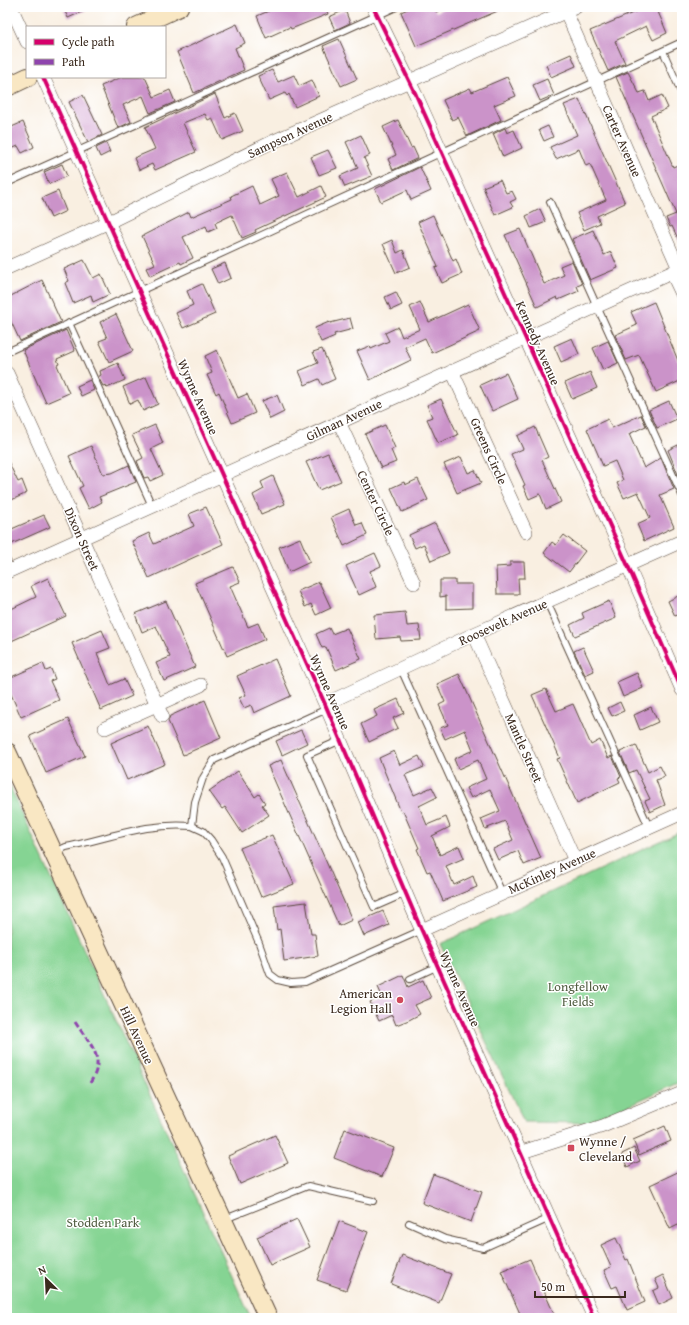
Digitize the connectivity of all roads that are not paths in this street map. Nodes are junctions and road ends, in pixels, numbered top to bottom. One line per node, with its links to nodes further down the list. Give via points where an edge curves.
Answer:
1 (11, 7): 7 (street)
2 (179, 7): 6 (street)
3 (396, 7): 5 (lane)
4 (571, 10): 12 (street, Sampson Avenue); 13 (street, Carter Avenue)
5 (375, 11): 12 (street, Kennedy Avenue); 16 (lane)
6 (138, 26)
7 (26, 40)
8 (682, 42): 9 (lane)
9 (663, 51): 13 (lane); 15 (lane)
10 (26, 78): 14 (street)
11 (43, 78): 16 (street, Wynne Avenue)
12 (409, 80): 17 (street, Kennedy Avenue); 20 (street, Sampson Avenue, via 272,142)
13 (596, 82): 17 (lane); 22 (street, Carter Avenue)
14 (7, 87)
15 (682, 94)
16 (77, 152): 18 (lane); 20 (street, Wynne Avenue)
17 (441, 152): 23 (lane); 27 (street, Kennedy Avenue)
18 (7, 183)
19 (550, 202): 25 (lane)
20 (109, 222): 21 (street, Sampson Avenue); 23 (street, Wynne Avenue)
21 (7, 268)
22 (678, 270): 24 (street, Carter Avenue); 25 (street, Gilman Avenue)
23 (139, 291): 26 (lane); 32 (street, Wynne Avenue)
24 (682, 294)
25 (596, 307): 27 (street, Gilman Avenue); 33 (lane)
26 (69, 323): 28 (lane); 34 (lane)
27 (525, 338): 29 (street, Gilman Avenue); 38 (street, Kennedy Avenue)
28 (7, 352)
29 (452, 371): 31 (street, Gilman Avenue); 35 (street, Greens Circle)
30 (7, 373): 36 (street, Dixon Street)
31 (339, 422): 32 (street, Gilman Avenue); 40 (street, Center Circle)
32 (222, 476): 34 (street, Gilman Avenue); 46 (street, Wynne Avenue)
33 (682, 494)
34 (152, 506): 36 (street, Gilman Avenue)
35 (526, 532)
36 (82, 539): 39 (street, Gilman Avenue); 47 (street, Dixon Street)
37 (682, 541): 38 (street, Roosevelt Avenue)
38 (628, 566): 41 (street, Roosevelt Avenue); 45 (street, Kennedy Avenue)
39 (8, 568)
40 (414, 583)
41 (547, 602): 42 (street, Roosevelt Avenue); 53 (lane)
42 (474, 634): 43 (street, Roosevelt Avenue); 55 (street, Mantle Street)
43 (401, 669): 46 (street, Roosevelt Avenue); 57 (lane)
44 (201, 685): 47 (street)
45 (682, 690)
46 (326, 707): 49 (street, Wynne Avenue); 52 (lane, via 214,760 203,778 195,802)
47 (159, 710): 48 (street)
48 (105, 728)
49 (341, 740): 56 (street, Wynne Avenue); 56 (lane, via 307,755 374,907)
50 (7, 752): 54 (street, Hill Avenue)
51 (682, 813): 53 (street, McKinley Avenue)
52 (192, 826): 54 (lane, via 150,826 66,847); 58 (lane, via 211,840 222,857 270,974 278,980 305,982)
53 (649, 827): 55 (street, McKinley Avenue)
54 (53, 853): 65 (street, Hill Avenue)
55 (575, 861): 57 (street, McKinley Avenue)
56 (406, 893): 58 (street, Wynne Avenue)
57 (502, 893): 58 (street, McKinley Avenue)
58 (422, 930): 59 (street, Wynne Avenue)
59 (438, 966): 60 (lane); 62 (street, Wynne Avenue)
60 (410, 978)
61 (681, 1095): 62 (street, via 603,1126)
62 (522, 1152): 64 (street, Wynne Avenue)
63 (373, 1200): 65 (lane, via 308,1186)
64 (550, 1218): 66 (lane, via 483,1248 445,1239); 68 (street, Wynne Avenue)
65 (222, 1221): 67 (street, Hill Avenue)
66 (409, 1224)
67 (268, 1318)
68 (594, 1318)

